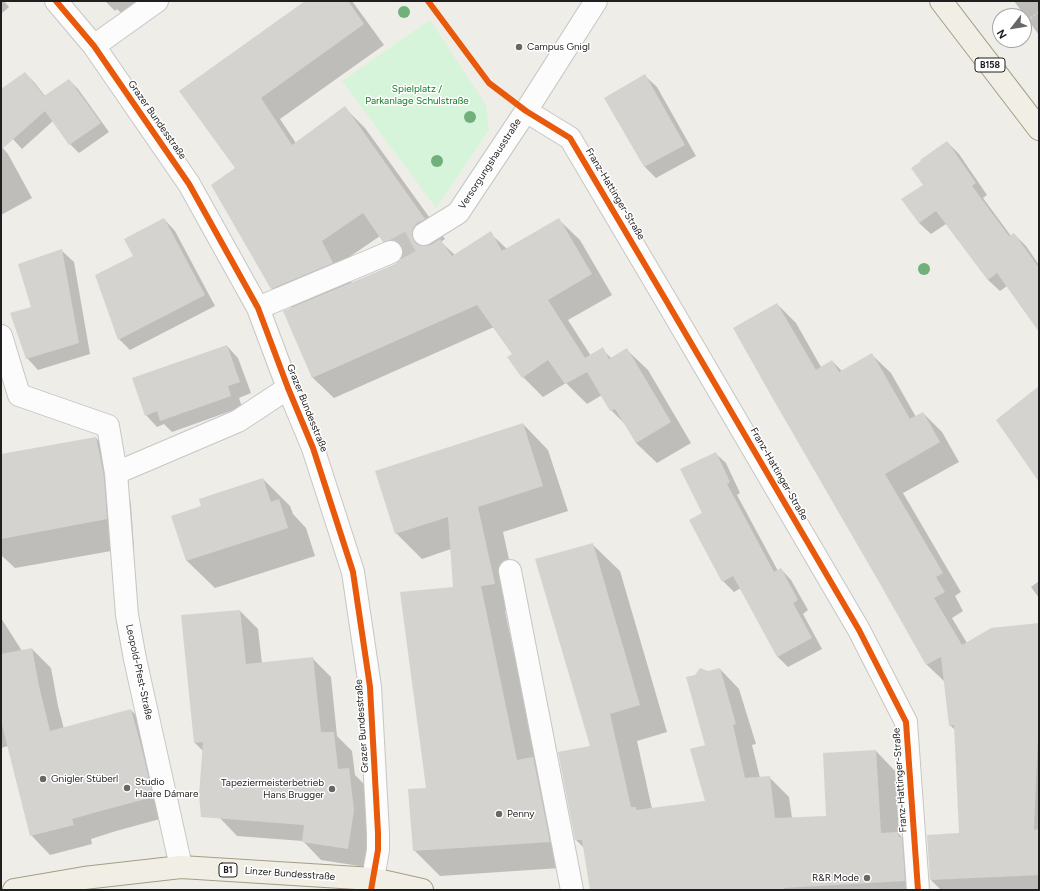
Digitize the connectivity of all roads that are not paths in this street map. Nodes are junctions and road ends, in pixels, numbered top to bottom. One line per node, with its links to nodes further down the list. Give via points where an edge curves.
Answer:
1 (56, 1): 5 (street, Grazer Bundesstraße)
2 (157, 1): 5 (street)
3 (596, 1): 6 (street, Versorgungshausstraße)
4 (941, 1): 7 (main road, B158)
5 (94, 46): 10 (street, Grazer Bundesstraße, via 189,184)
6 (526, 111): 8 (street, Versorgungshausstraße, via 458,213); 20 (street, Franz-Hattinger-Straße, via 570,138 863,637 906,722)
7 (1039, 129)
8 (424, 234)
9 (391, 252): 10 (street)
10 (258, 308): 12 (street, Grazer Bundesstraße)
11 (1, 336): 13 (street, Leopold-Pfest-Straße, via 19,395 108,426)
12 (288, 388): 13 (street, via 238,421); 16 (street, Grazer Bundesstraße, via 313,448 353,572 370,687 378,833)
13 (116, 473): 15 (street, Leopold-Pfest-Straße, via 127,614)
14 (510, 571): 19 (street)
15 (182, 867): 16 (main road, Linzer Bundesstraße / B1); 17 (main road, Linzer Bundesstraße / B1, via 84,878)
16 (372, 885): 18 (main road, Linzer Bundesstraße / B1)
17 (14, 890)
18 (422, 890)
19 (572, 890)
20 (918, 890)

